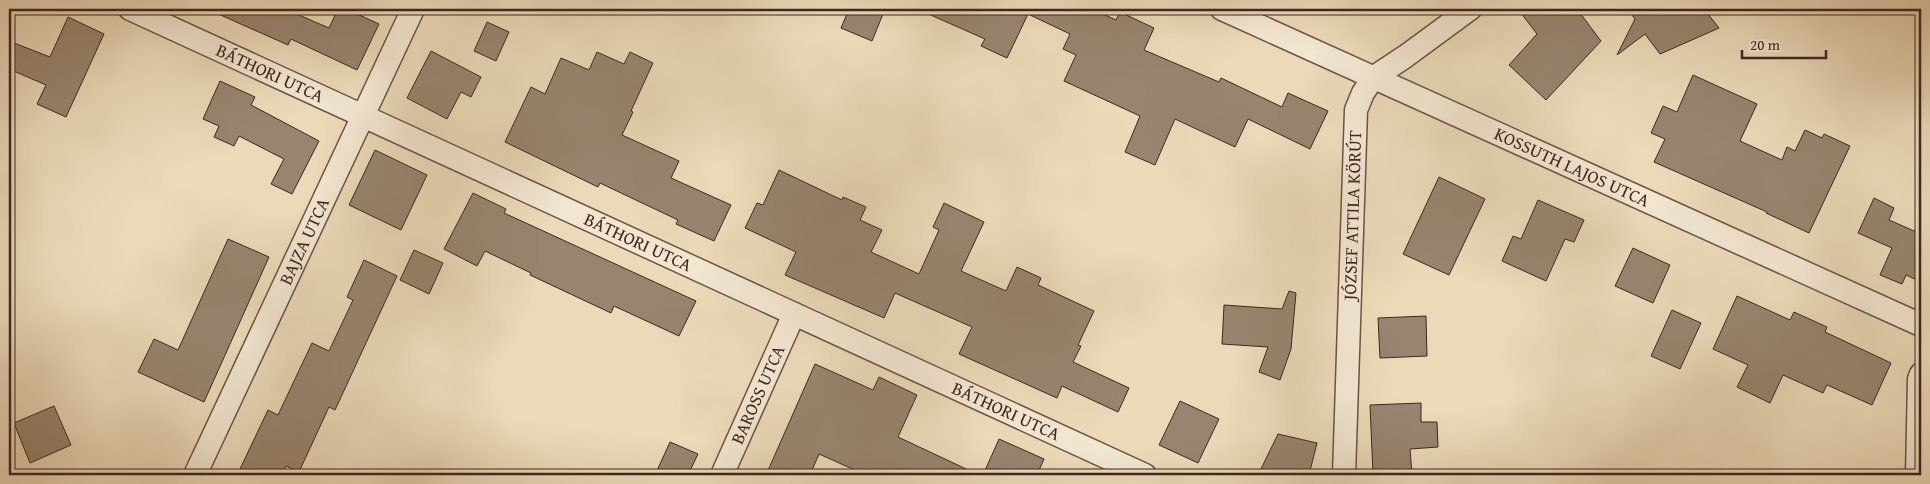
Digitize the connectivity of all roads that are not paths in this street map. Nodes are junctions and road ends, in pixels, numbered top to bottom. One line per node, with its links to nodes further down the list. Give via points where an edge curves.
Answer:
1 (130, 9): 6 (street, BÁTHORI UTCA)
2 (413, 9): 6 (street, BAJZA UTCA)
3 (1222, 9): 5 (street, KOSSUTH LAJOS UTCA)
4 (1470, 9): 5 (street, JÓZSEF ATTILA KÖRÚT)
5 (1373, 78): 8 (street, KOSSUTH LAJOS UTCA); 13 (street, JÓZSEF ATTILA KÖRÚT, via 1356,110)
6 (362, 115): 7 (street, BÁTHORI UTCA); 10 (street, BAJZA UTCA)
7 (794, 314): 11 (street, BAROSS UTCA); 12 (street, BÁTHORI UTCA)
8 (1921, 325)
9 (1921, 374): 14 (street)
10 (195, 475)
11 (722, 475)
12 (1145, 475)
13 (1344, 475)
14 (1917, 475)

